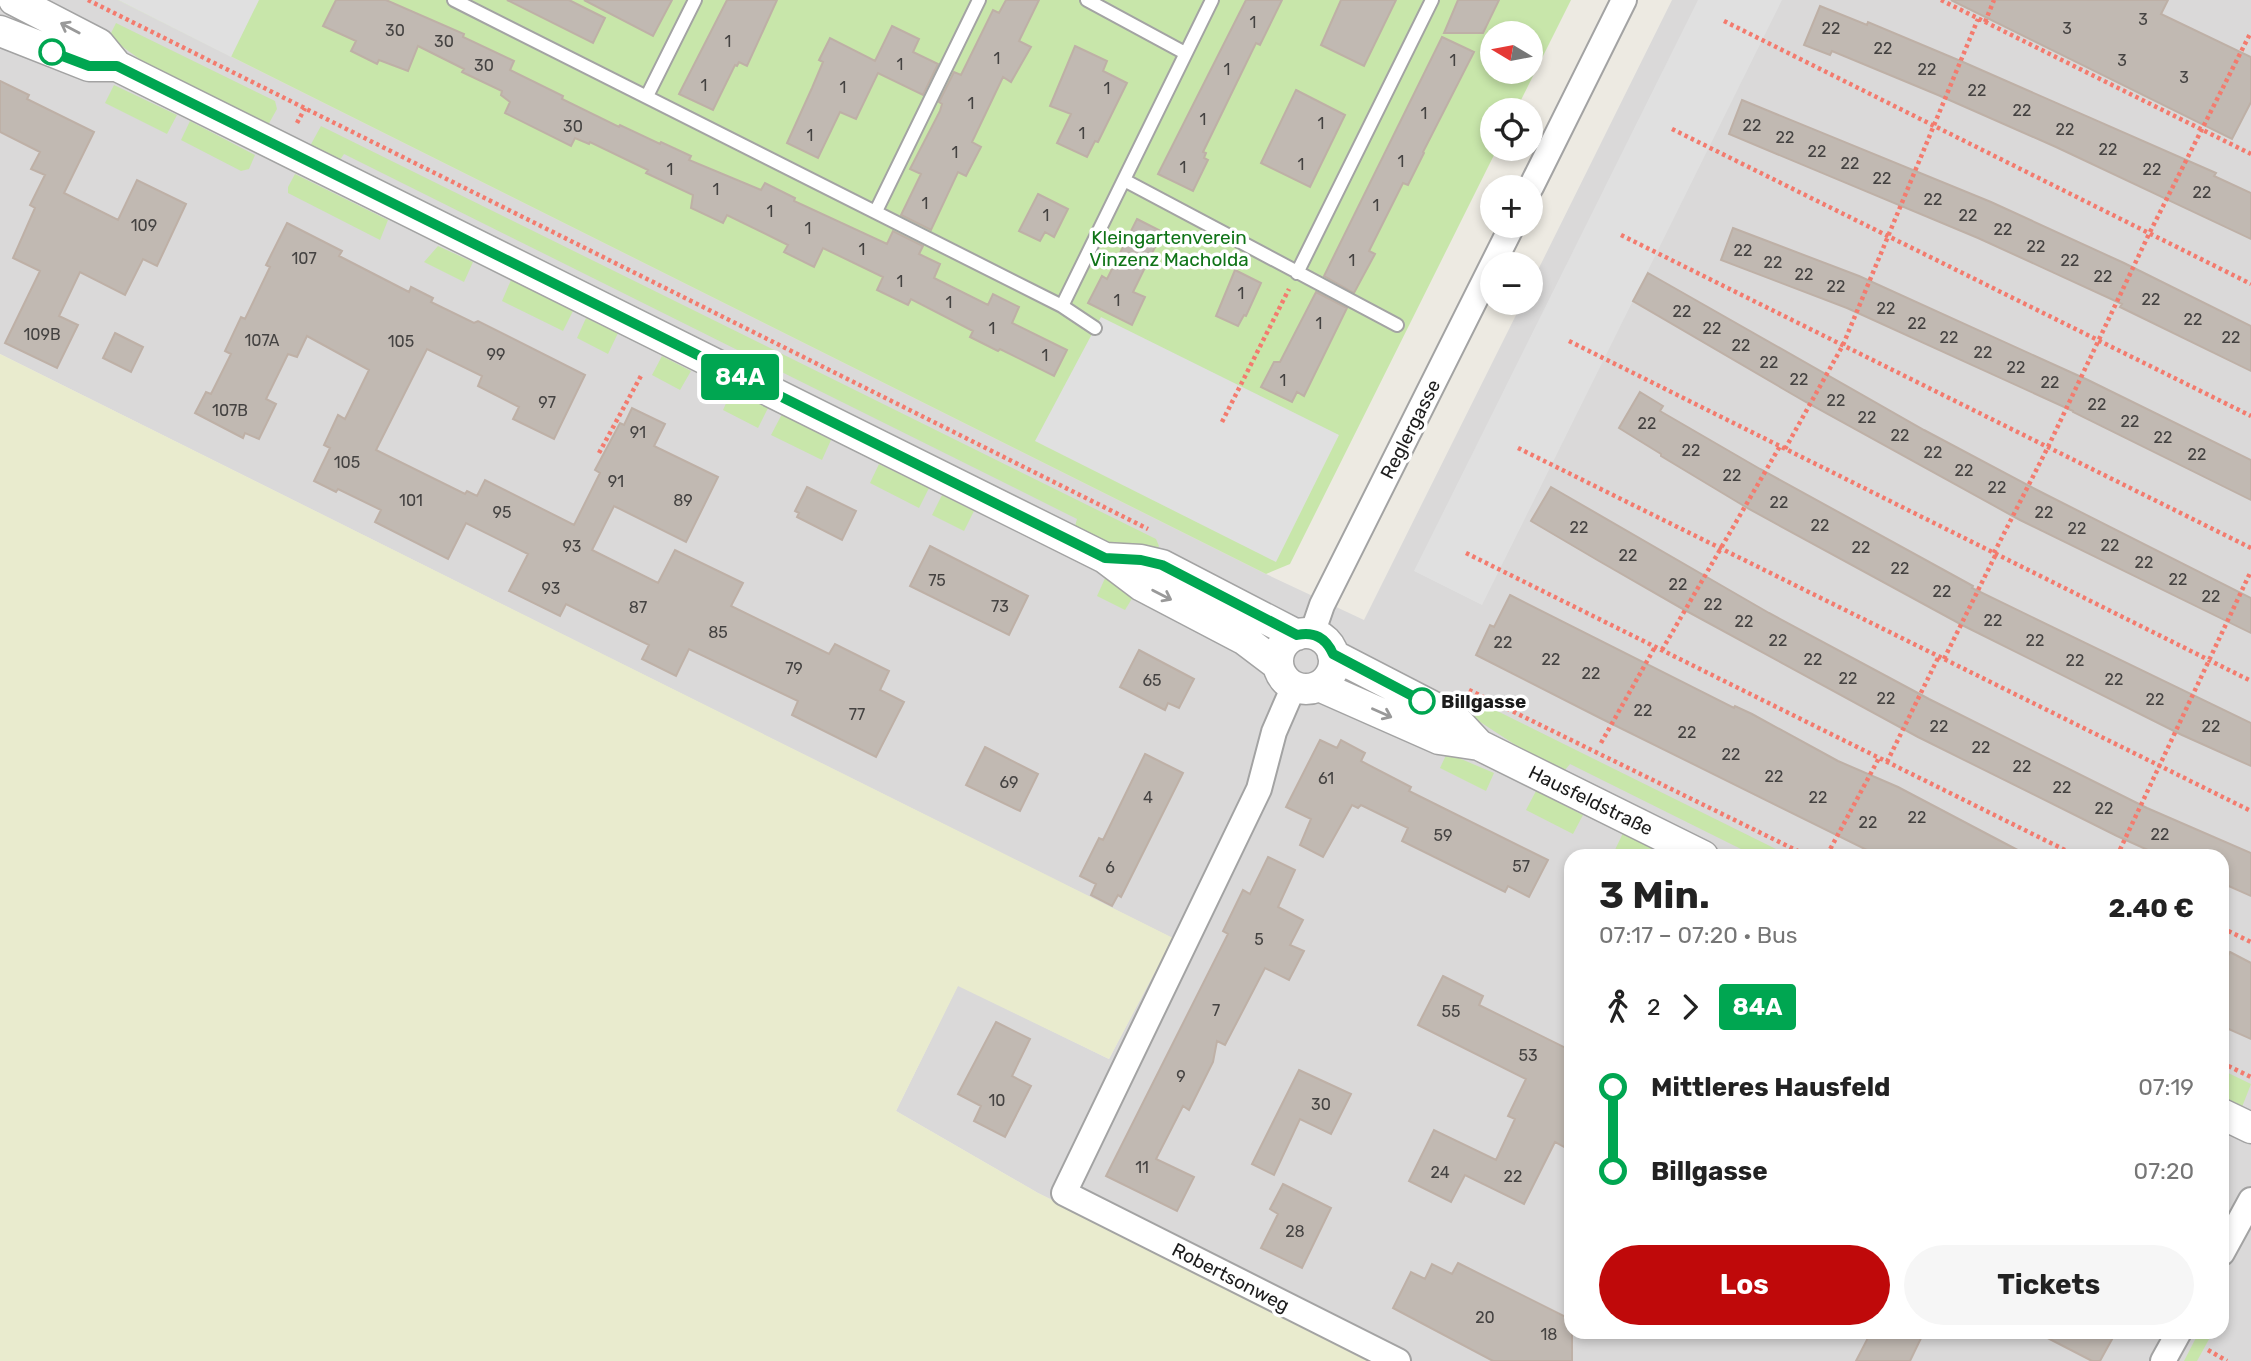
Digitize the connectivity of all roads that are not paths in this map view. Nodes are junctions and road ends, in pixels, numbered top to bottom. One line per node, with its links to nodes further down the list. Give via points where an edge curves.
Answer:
1 (14, 0): 11 (street, Hausfeldstraße, one-way to 1, via 99,44)
2 (454, 0): 12 (lane)
3 (695, 0): 12 (lane)
4 (979, 0): 15 (lane)
5 (1087, 0): 10 (lane)
6 (1212, 0): 10 (lane)
7 (1432, 0): 17 (lane)
8 (1624, 0): 13 (street)
9 (0, 31): 11 (street, Hausfeldstraße, via 89,66)
10 (1185, 53): 14 (lane)
11 (117, 66): 21 (street, Hausfeldstraße)
12 (647, 96): 15 (lane)
13 (1537, 175)
14 (1124, 180): 17 (lane); 18 (lane)
15 (876, 211): 18 (lane)
16 (1506, 238): 22 (street, Reglergasse, via 1322,605)
17 (1297, 272): 19 (lane)
18 (1062, 306): 20 (lane)
19 (1398, 325)
20 (1095, 328)
21 (1105, 558): 22 (street, Hausfeldstraße, via 1162,565); 23 (street, Hausfeldstraße, one-way to 23, via 1142,586 1245,640)
22 (1314, 641): 23 (street, via 1331,673); 23 (street, via 1282,646 1279,655); 24 (street, Hausfeldstraße, via 1453,717)
23 (1297, 679): 24 (street, Hausfeldstraße, one-way to 24, via 1439,739); 31 (street, Robertsonweg, via 1274,732 1259,789 1063,1193)
24 (1479, 745): 25 (street, Hausfeldstraße)
25 (1689, 849)
26 (2229, 1117): 27 (street)
27 (2251, 1128)
28 (2251, 1200): 29 (street)
29 (2229, 1239)
30 (2175, 1339): 32 (street)
31 (1398, 1361)
32 (2163, 1361)

